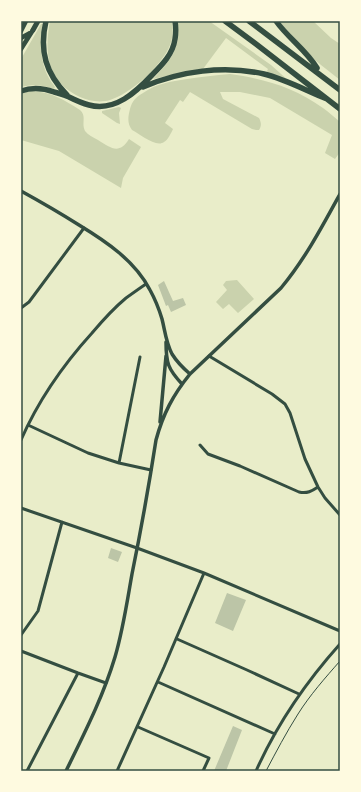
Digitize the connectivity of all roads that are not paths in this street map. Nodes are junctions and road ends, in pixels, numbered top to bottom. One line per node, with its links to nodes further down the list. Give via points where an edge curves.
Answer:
1 (26, 21): 10 (main road)
2 (38, 21): 9 (highway)
3 (46, 21): 18 (highway, via 45,59 50,74)
4 (175, 21): 15 (highway, via 174,47 161,66)
5 (225, 21): 19 (highway)
6 (249, 21): 14 (highway)
7 (255, 21): 13 (highway)
8 (276, 21): 13 (highway)
9 (33, 30): 11 (main road); 12 (main road)
10 (21, 31)
11 (21, 38)
12 (21, 49)
13 (317, 68): 14 (highway)
14 (331, 83): 16 (highway)
15 (139, 88): 18 (highway, via 122,100 102,106 90,106); 19 (highway, via 180,75 229,70 265,74)
16 (340, 90)
17 (21, 91): 18 (highway, via 38,88)
18 (69, 97)
19 (327, 99): 20 (highway)
20 (340, 109)
21 (21, 191): 23 (street)
22 (340, 194): 28 (street, via 308,252 290,277)
23 (84, 228): 24 (street, via 117,250 137,270); 25 (street, via 29,302)
24 (146, 284): 26 (street, via 162,319); 32 (street, via 105,317 76,351)
25 (21, 308)
26 (166, 341): 27 (street); 30 (street, via 180,366)
27 (166, 356): 31 (street, via 173,375); 33 (street)
28 (209, 356): 30 (street); 38 (street, via 285,404)
29 (140, 358): 36 (street)
30 (190, 374): 31 (street)
31 (182, 384): 33 (street, via 168,406)
32 (28, 425): 34 (street); 36 (street, via 88,453)
33 (160, 426): 37 (street)
34 (21, 440)
35 (200, 446): 38 (street, via 208,454 299,492 313,491)
36 (119, 463): 37 (street)
37 (151, 470): 42 (street)
38 (318, 487): 40 (street)
39 (21, 508): 41 (street)
40 (340, 515)
41 (62, 522): 42 (street); 45 (street, via 38,611)
42 (137, 548): 43 (street); 51 (street, via 119,642)
43 (204, 573): 44 (street); 46 (street)
44 (340, 631)
45 (21, 635)
46 (177, 639): 50 (street); 52 (street)
47 (340, 644): 52 (street)
48 (21, 651): 49 (street)
49 (78, 673): 51 (street); 55 (street)
50 (158, 682): 53 (street); 54 (street)
51 (106, 683): 56 (street)
52 (299, 694): 54 (street)
53 (138, 727): 57 (street); 58 (street, via 209,758)
54 (275, 734): 59 (street)
55 (28, 771)
56 (66, 771)
57 (118, 771)
58 (203, 771)
59 (256, 771)

